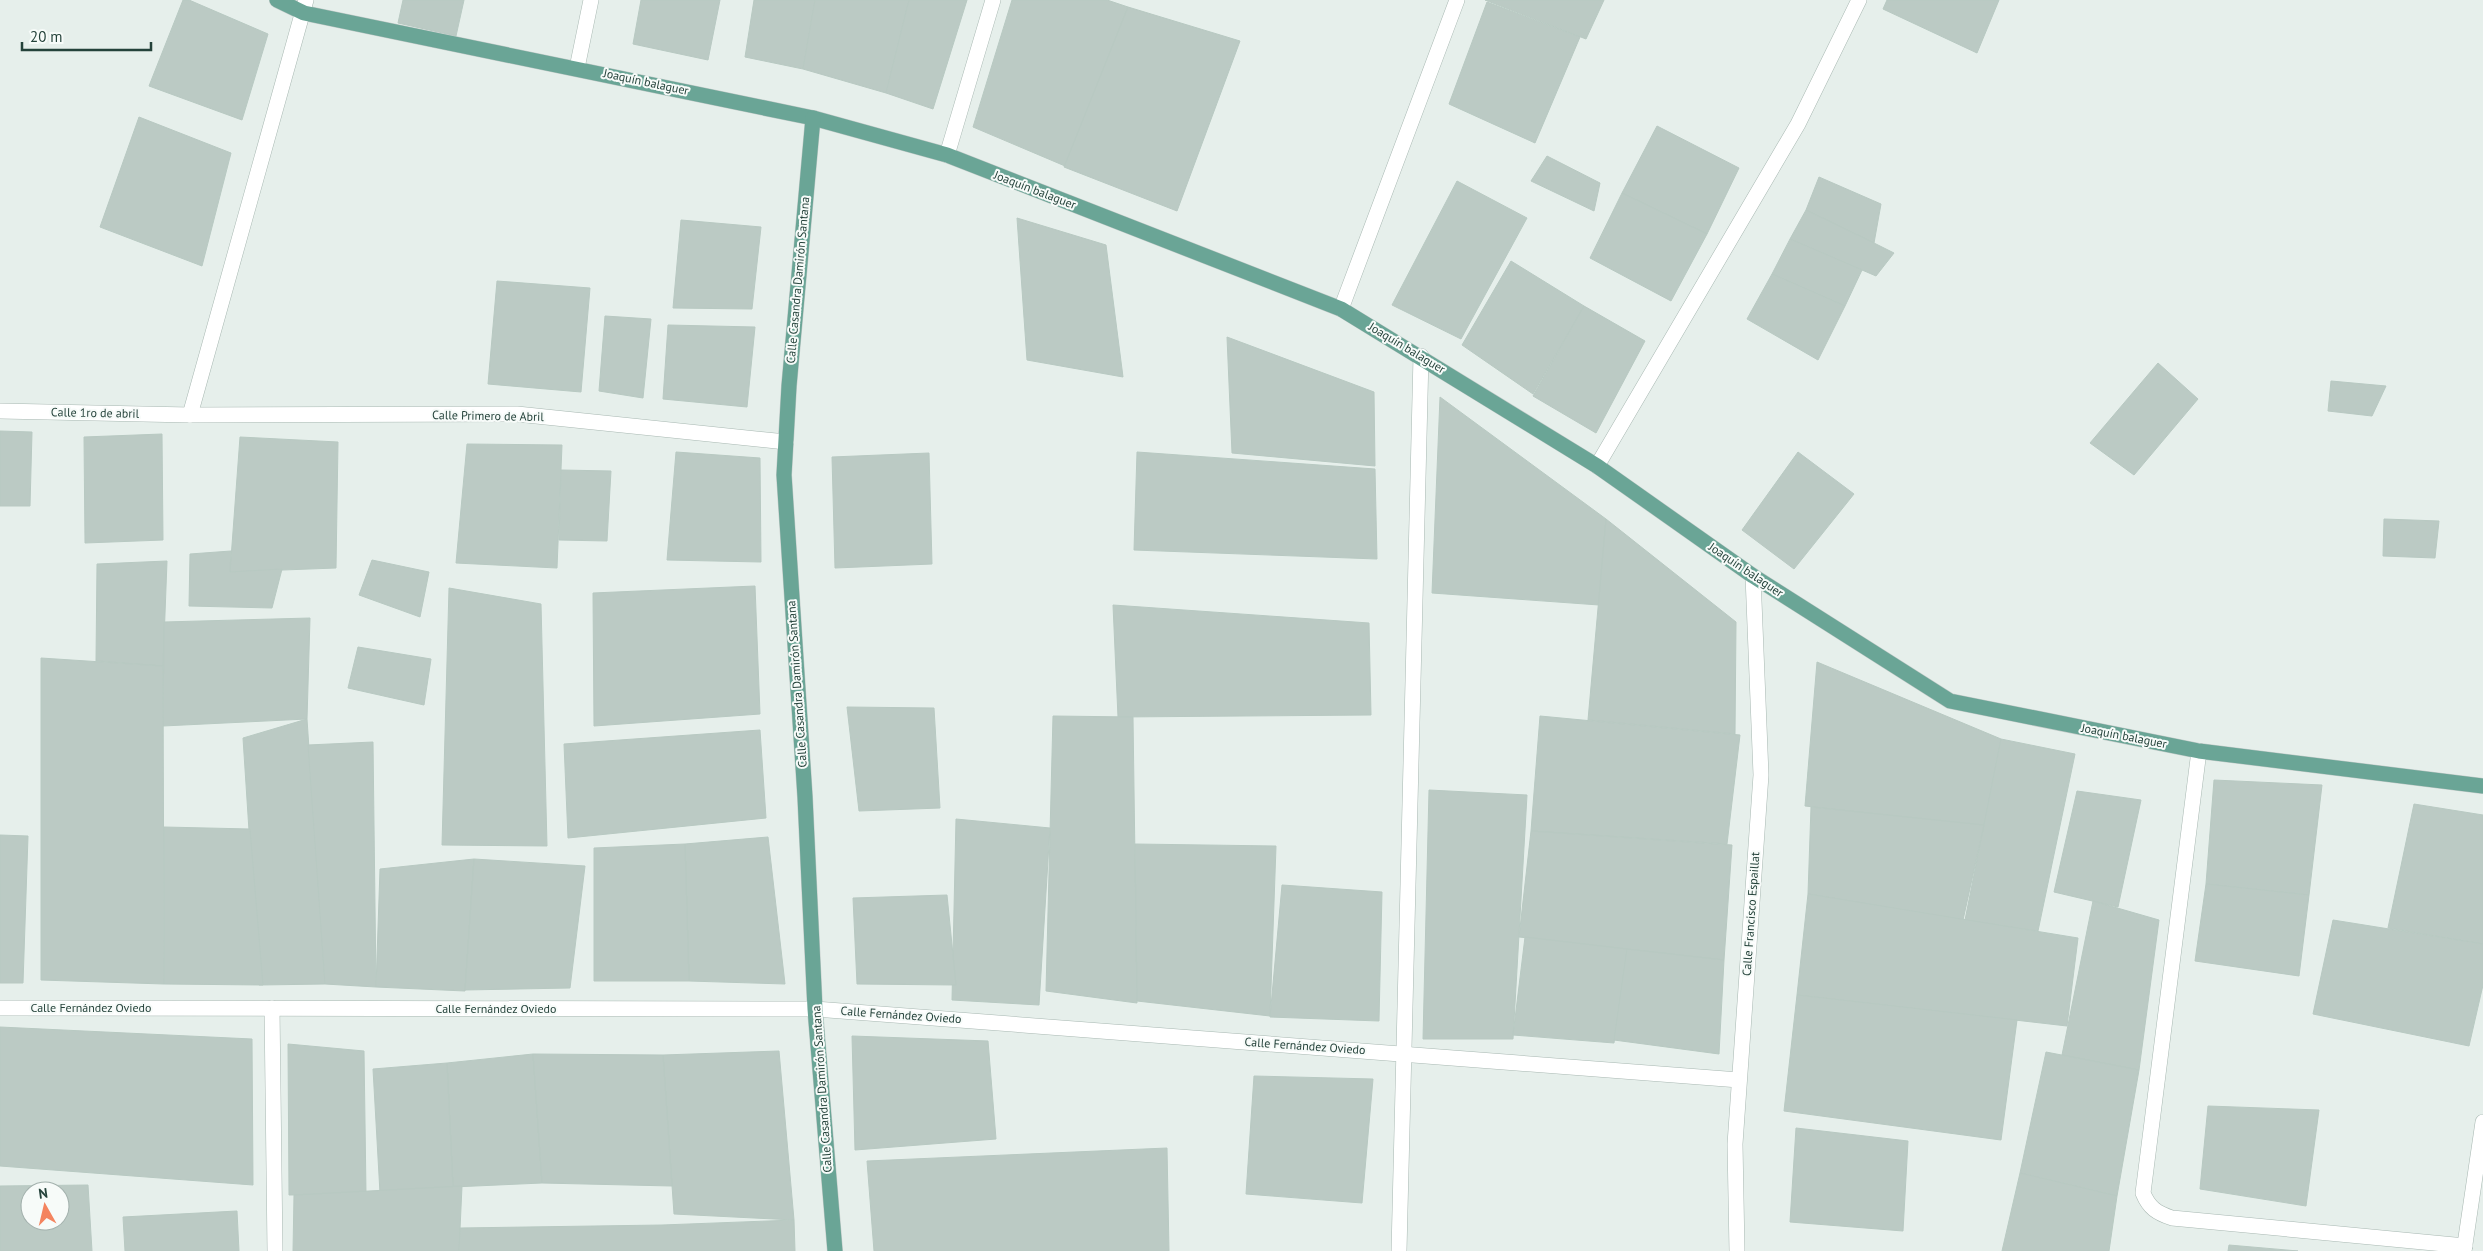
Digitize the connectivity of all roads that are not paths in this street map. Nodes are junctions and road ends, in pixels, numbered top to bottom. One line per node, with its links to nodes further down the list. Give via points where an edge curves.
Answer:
1 (278, 0): 6 (main road, Joaquín balaguer)
2 (591, 0): 7 (street)
3 (993, 0): 9 (street)
4 (1457, 0): 10 (street)
5 (1858, 0): 15 (street, via 1798,124)
6 (305, 6): 7 (main road, Joaquín balaguer); 13 (street)
7 (577, 68): 8 (main road, Joaquín balaguer)
8 (813, 118): 9 (main road, Joaquín balaguer); 14 (main road, Calle Casandra Damirón Santana)
9 (948, 155): 10 (main road, Joaquín balaguer)
10 (1341, 309): 11 (main road, Joaquín balaguer)
11 (1421, 356): 15 (main road, Joaquín balaguer); 22 (street)
12 (0, 411): 13 (street, Calle 1ro de abril)
13 (190, 415): 14 (street, Calle Primero de Abril, via 518,414)
14 (786, 442): 21 (main road, Calle Casandra Damirón Santana, via 784,475)
15 (1597, 466): 16 (main road, Joaquín balaguer)
16 (1753, 576): 17 (main road, Joaquín balaguer, via 1950,701); 23 (street, Calle Francisco Espaillat, via 1761,776)
17 (2199, 751): 18 (main road, Joaquín balaguer); 25 (street, via 2143,1193 2147,1204 2157,1213 2172,1218)
18 (2483, 786)
19 (0, 1008): 20 (street, Calle Fernández Oviedo)
20 (272, 1008): 21 (street, Calle Fernández Oviedo); 26 (street)
21 (815, 1009): 22 (street, Calle Fernández Oviedo); 27 (main road, Calle Casandra Damirón Santana)
22 (1403, 1054): 23 (street, Calle Fernández Oviedo); 28 (street)
23 (1739, 1080): 29 (street, Calle Francisco Espaillat, via 1735,1144)
24 (2483, 1122): 25 (street)
25 (2464, 1248)
26 (275, 1251)
27 (835, 1251)
28 (1399, 1251)
29 (1737, 1251)

